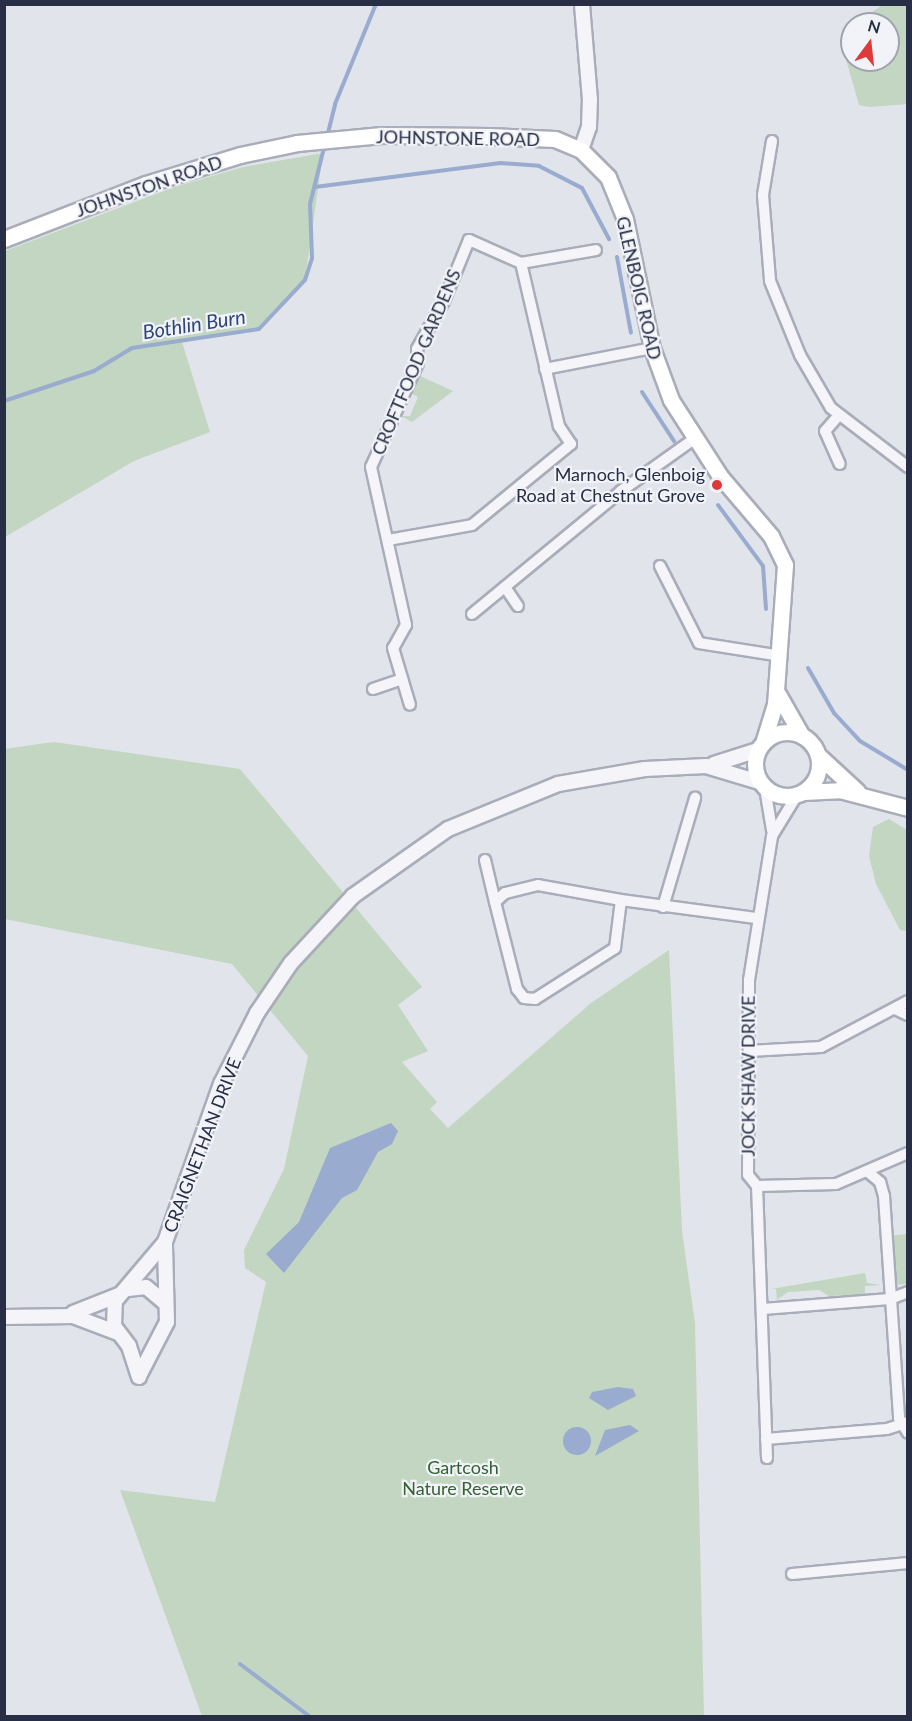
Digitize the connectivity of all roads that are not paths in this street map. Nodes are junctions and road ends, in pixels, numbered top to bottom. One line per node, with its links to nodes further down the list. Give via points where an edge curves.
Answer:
1 (582, 4): 4 (street, via 590,127)
2 (772, 141): 10 (street, via 763,195 770,281 817,388)
3 (297, 144): 4 (main road, JOHNSTONE ROAD, via 418,134 555,139); 5 (main road, JOHNSTON ROAD, via 240,154 146,184)
4 (581, 150): 8 (main road, GLENBOIG ROAD, via 608,177 625,219)
5 (4, 238)
6 (596, 250): 7 (street)
7 (521, 263): 9 (street); 14 (street, CROFTFOOD GARDENS, via 469,240 444,301 417,349 418,363 371,467)
8 (652, 348): 9 (street); 11 (main road, GLENBOIG ROAD, via 671,400)
9 (545, 369): 14 (street, via 559,426 571,444 472,525)
10 (839, 415): 12 (street, via 825,432); 13 (street)
11 (694, 439): 16 (street, via 621,491); 19 (main road, GLENBOIG ROAD, via 780,552 786,595)
12 (840, 464)
13 (908, 466)
14 (388, 540): 20 (street, CROFTFOOD GARDENS, via 406,625 393,648)
15 (660, 566): 19 (street, via 699,643)
16 (505, 587): 17 (street); 18 (street)
17 (518, 606)
18 (472, 614)
19 (775, 655): 22 (main road, GLENBOIG ROAD)
20 (402, 679): 21 (street); 23 (street, CROFTFOOD GARDENS)
21 (373, 689)
22 (776, 691): 24 (main road, GLENBOIG ROAD); 25 (main road, GLENBOIG ROAD)
23 (410, 705)
24 (802, 736): 25 (main road, via 782,732); 26 (main road)
25 (761, 745): 27 (street); 28 (main road, via 754,760)
26 (819, 756): 29 (main road, via 817,777); 30 (main road)
27 (706, 766): 28 (street); 46 (street, CRAIGNETHAN DRIVE, via 601,775 521,796 448,828 353,896 297,956 257,1013 221,1084)
28 (762, 785): 29 (main road, via 780,796); 33 (street)
29 (801, 794): 30 (main road, via 828,788); 33 (street)
30 (862, 795): 32 (main road)
31 (695, 798): 37 (street)
32 (908, 808)
33 (772, 836): 38 (street, JOCK SHAW DRIVE)
34 (485, 860): 36 (street)
35 (621, 900): 36 (street, via 538,885 506,893); 36 (street, via 615,948 536,999 524,998 517,989); 37 (street)
36 (495, 902)
37 (663, 907): 38 (street)
38 (756, 918): 42 (street, JOCK SHAW DRIVE, via 748,980)
39 (908, 1001): 40 (street)
40 (895, 1009): 41 (street); 42 (street, via 821,1047)
41 (908, 1014)
42 (749, 1051): 45 (street, JOCK SHAW DRIVE, via 748,1175)
43 (908, 1153): 44 (street)
44 (868, 1172): 45 (street, via 836,1184); 49 (street, via 880,1182 884,1196)
45 (757, 1186): 51 (street, JOCK SHAW DRIVE)
46 (165, 1242): 47 (street); 50 (street)
47 (124, 1292): 50 (street, via 146,1287); 52 (street, via 98,1306); 54 (street, via 112,1317)
48 (908, 1292): 49 (street)
49 (890, 1299): 51 (street); 56 (street)
50 (166, 1304): 55 (street, via 167,1322)
51 (763, 1309): 57 (street, JOCK SHAW DRIVE)
52 (62, 1315): 53 (street); 54 (street, via 92,1320)
53 (4, 1317)
54 (121, 1336): 55 (street, via 140,1343); 55 (street, via 139,1380)
55 (156, 1338)
56 (906, 1427): 57 (street)
57 (766, 1438): 58 (street, JOCK SHAW DRIVE)
58 (767, 1458)
59 (908, 1563): 60 (street)
60 (792, 1574)

